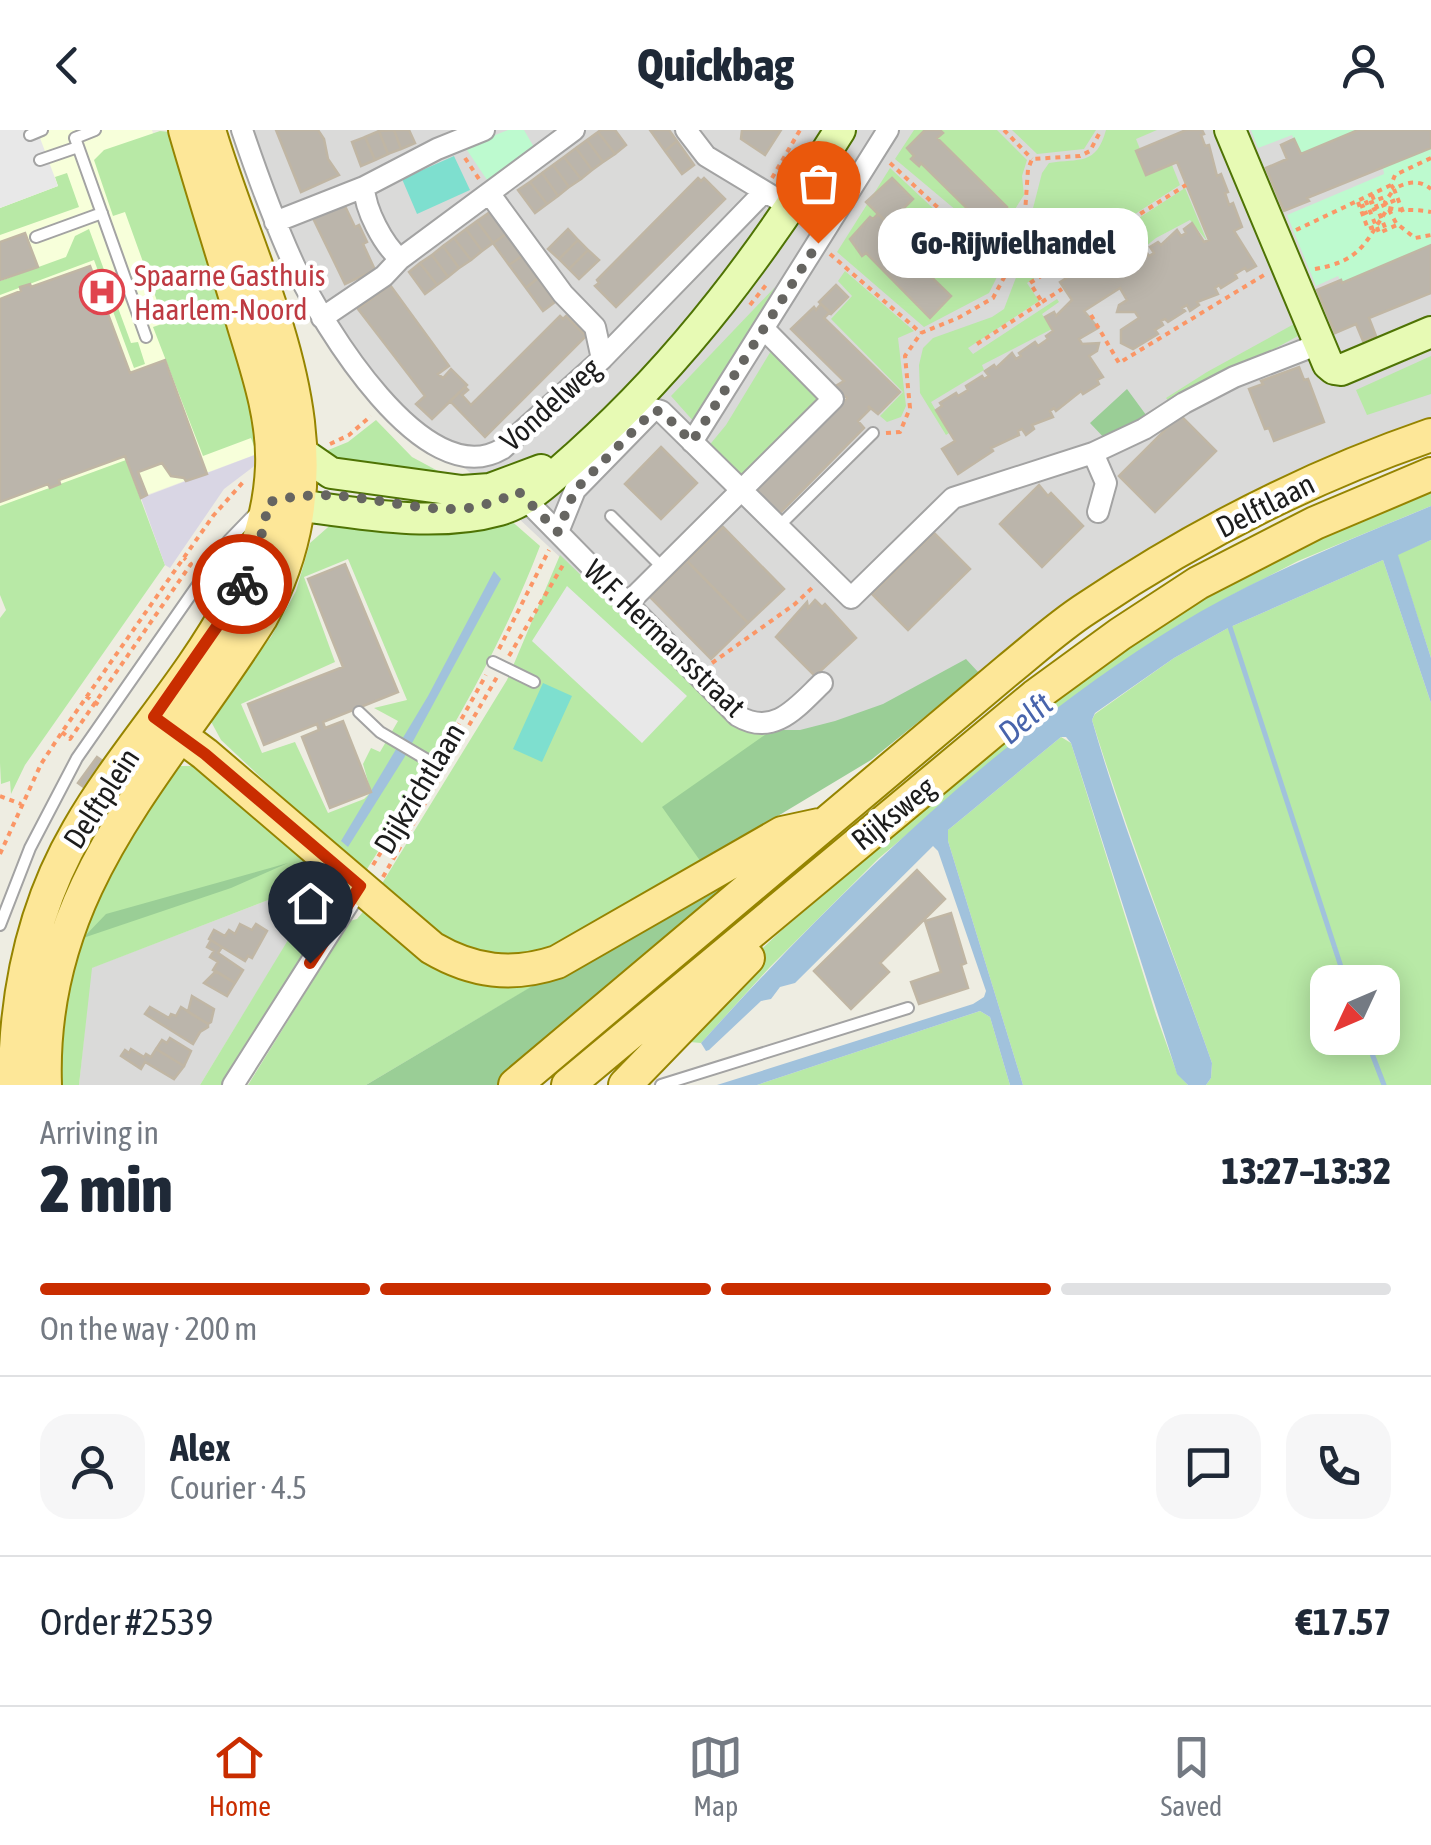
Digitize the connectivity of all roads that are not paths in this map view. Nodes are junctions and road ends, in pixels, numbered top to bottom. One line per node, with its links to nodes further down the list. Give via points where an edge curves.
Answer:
1 (42, 130): 13 (lane)
2 (95, 130): 14 (lane)
3 (185, 130): 39 (main road, via 260,377)
4 (209, 130): 33 (main road, via 281,336)
5 (242, 130): 21 (street, Vondelweg)
6 (484, 130): 15 (street)
7 (574, 130): 18 (street)
8 (686, 130): 19 (street, via 706,156)
9 (825, 130): 19 (main road)
10 (840, 130): 19 (main road)
11 (888, 130): 25 (street)
12 (1230, 130): 28 (main road)
13 (30, 135)
14 (76, 138): 16 (lane); 20 (lane)
15 (440, 140): 17 (street)
16 (40, 160)
17 (364, 187): 21 (street); 23 (street, via 389,249)
18 (489, 193): 23 (street); 29 (street, via 562,294 595,327)
19 (779, 200): 29 (street, Vondelweg); 35 (main road, via 752,247 695,318); 38 (main road, via 704,325 572,460)
20 (102, 213): 22 (lane); 27 (lane)
21 (275, 222): 24 (street, Vondelweg)
22 (36, 238)
23 (400, 259): 24 (street)
24 (322, 318): 29 (street, Vondelweg, via 406,423 459,456 502,449)
25 (764, 329): 32 (street); 37 (street, via 833,399)
26 (1431, 332): 28 (main road, via 1341,370)
27 (146, 337)
28 (1326, 356): 34 (street, via 1234,377)
29 (602, 359)
30 (873, 434): 42 (lane)
31 (1431, 435): 46 (main road, Delftlaan, via 1321,476)
32 (692, 442): 37 (street); 43 (street, via 654,410 575,490)
33 (302, 453): 35 (main road, via 331,473 462,492); 39 (main road)
34 (1093, 453): 40 (street, via 1106,483); 42 (street, via 954,498 851,598)
35 (540, 470): 38 (main road)
36 (1431, 474): 44 (main road, Delftlaan)
37 (741, 491): 42 (street); 45 (street)
38 (522, 496): 39 (main road, via 503,509 463,519); 43 (street, W.F. Hermansstraat)
39 (289, 500): 52 (main road, Delftplein, via 289,550 269,603 244,646); 57 (lane, via 249,517 229,540 77,758 44,817)
40 (1098, 512)
41 (611, 516): 45 (lane, W.F. Hermansstraat)
42 (778, 527)
43 (558, 532): 47 (street, W.F. Hermansstraat)
44 (1235, 564): 55 (main road, Rijksweg, via 1049,686)
45 (663, 568): 47 (street)
46 (1108, 594): 54 (main road, Rijksweg)
47 (627, 604): 50 (street, W.F. Hermansstraat, via 738,716 764,724 786,717)
48 (498, 665): 49 (lane)
49 (534, 682)
50 (822, 684)
51 (360, 712): 53 (lane, via 374,728)
52 (167, 726): 56 (main road); 59 (main road, Delftplein, via 88,877)
53 (436, 765)
54 (828, 823): 56 (main road, via 782,834 537,969 501,972 453,960); 61 (main road, Rijksweg)
55 (814, 878): 62 (main road, Rijksweg); 63 (main road, via 794,913)
56 (366, 890): 60 (street, Dijkzichtlaan)
57 (0, 925)
58 (908, 1008): 64 (lane)
59 (20, 1068)
60 (234, 1085)
61 (515, 1085)
62 (568, 1085)
63 (625, 1085)
64 (662, 1085)

